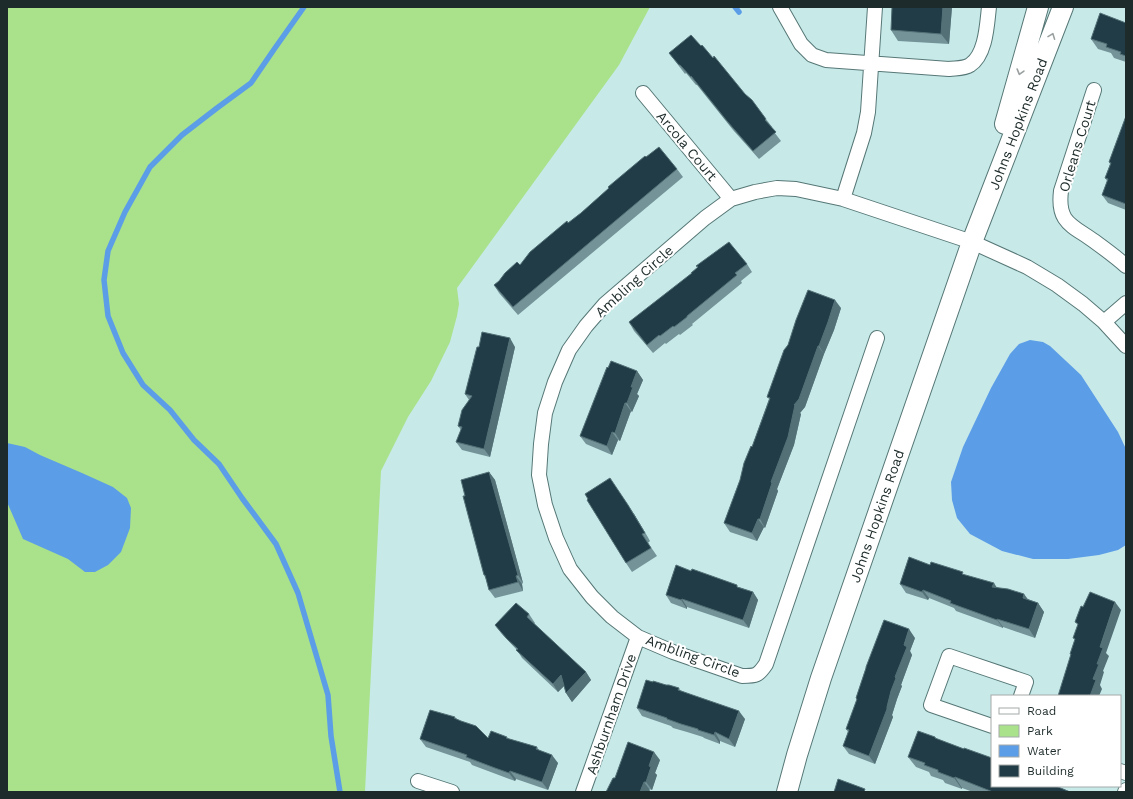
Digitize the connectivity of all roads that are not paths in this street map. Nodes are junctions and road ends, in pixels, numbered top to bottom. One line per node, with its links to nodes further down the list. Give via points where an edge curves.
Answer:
1 (780, 7): 6 (street, via 801,44 812,54 826,60)
2 (875, 7): 6 (street)
3 (989, 7): 6 (street, via 982,48 969,66 949,69)
4 (1038, 7): 11 (street, Johns Hopkins Road, one-way to 11)
5 (1063, 7): 11 (street, Johns Hopkins Road, one-way to 5)
6 (871, 63): 10 (street, via 864,133)
7 (1094, 90): 12 (street, Orleans Court, via 1062,191 1061,210 1071,226)
8 (643, 93): 9 (street, Arcola Court)
9 (731, 198): 10 (street, Ambling Circle, via 777,188 796,189); 17 (street, Ambling Circle, via 605,304 569,350 545,412 539,475 545,506 556,538 570,569 592,597)
10 (843, 199): 11 (street, Ambling Circle)
11 (972, 242): 14 (street, Ambling Circle, via 1027,267 1057,285); 23 (street, Johns Hopkins Road, via 821,678)
12 (1126, 266)
13 (1126, 303): 14 (street)
14 (1104, 322): 16 (street, Ambling Circle)
15 (877, 338): 17 (street, Ambling Circle, via 766,664 760,672 752,676 742,676)
16 (1126, 346)
17 (638, 637): 22 (street, Ashburnham Drive)
18 (1021, 695): 19 (street, via 1026,682 949,656 932,705)
19 (991, 726)
20 (418, 781): 21 (street)
21 (452, 792)
22 (583, 792)
23 (787, 792)

